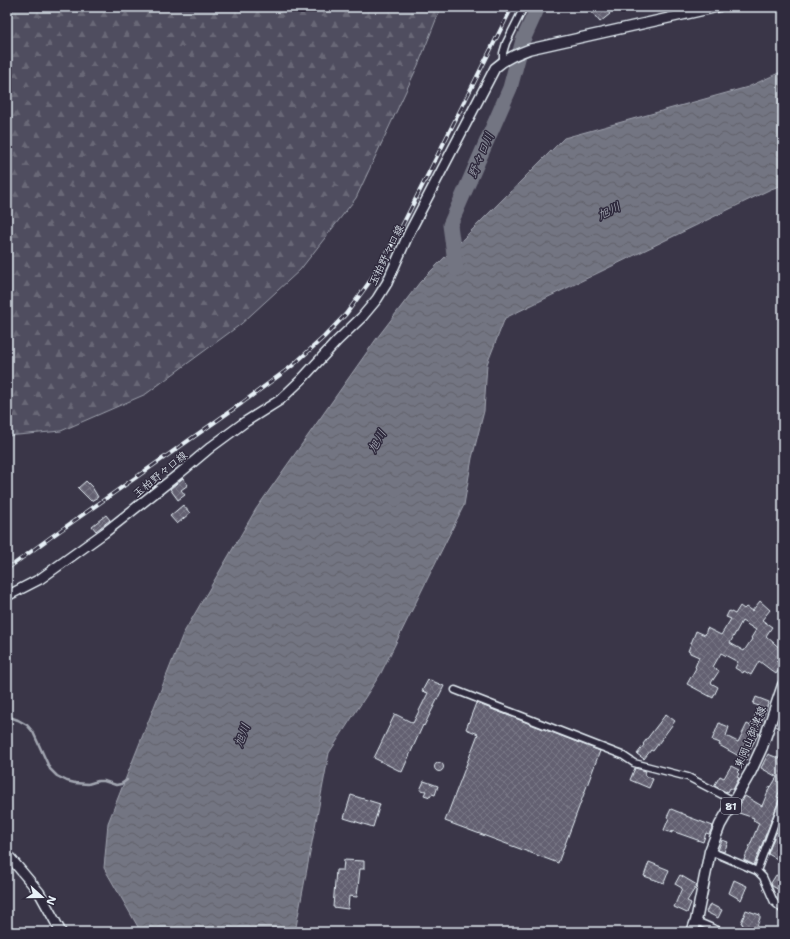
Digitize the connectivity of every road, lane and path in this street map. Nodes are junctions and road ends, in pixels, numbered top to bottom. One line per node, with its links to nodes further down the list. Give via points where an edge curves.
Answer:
1 (524, 7): 3 (street, via 506,43 503,53)
2 (718, 7): 3 (main road, via 530,49)
3 (506, 59): 4 (main road, 玉柏野々口線, via 495,68 387,283 362,317 280,400 211,447 104,533 40,579)
4 (7, 596)
5 (783, 685): 7 (main road, 東岡山御津線 / 81, via 762,748)
6 (456, 690): 7 (street, via 622,755 634,763 688,777)
7 (734, 801): 9 (main road, 東岡山御津線 / 81, via 720,825)
8 (783, 802): 11 (street)
9 (710, 851): 11 (street); 13 (main road, 東岡山御津線 / 81)
10 (7, 854): 14 (main road, via 39,892)
11 (757, 871): 12 (street, via 763,877 774,902)
12 (783, 910)
13 (696, 921): 15 (main road, 東岡山御津線 / 81); 16 (street)
14 (61, 932)
15 (692, 932)
16 (722, 932)

